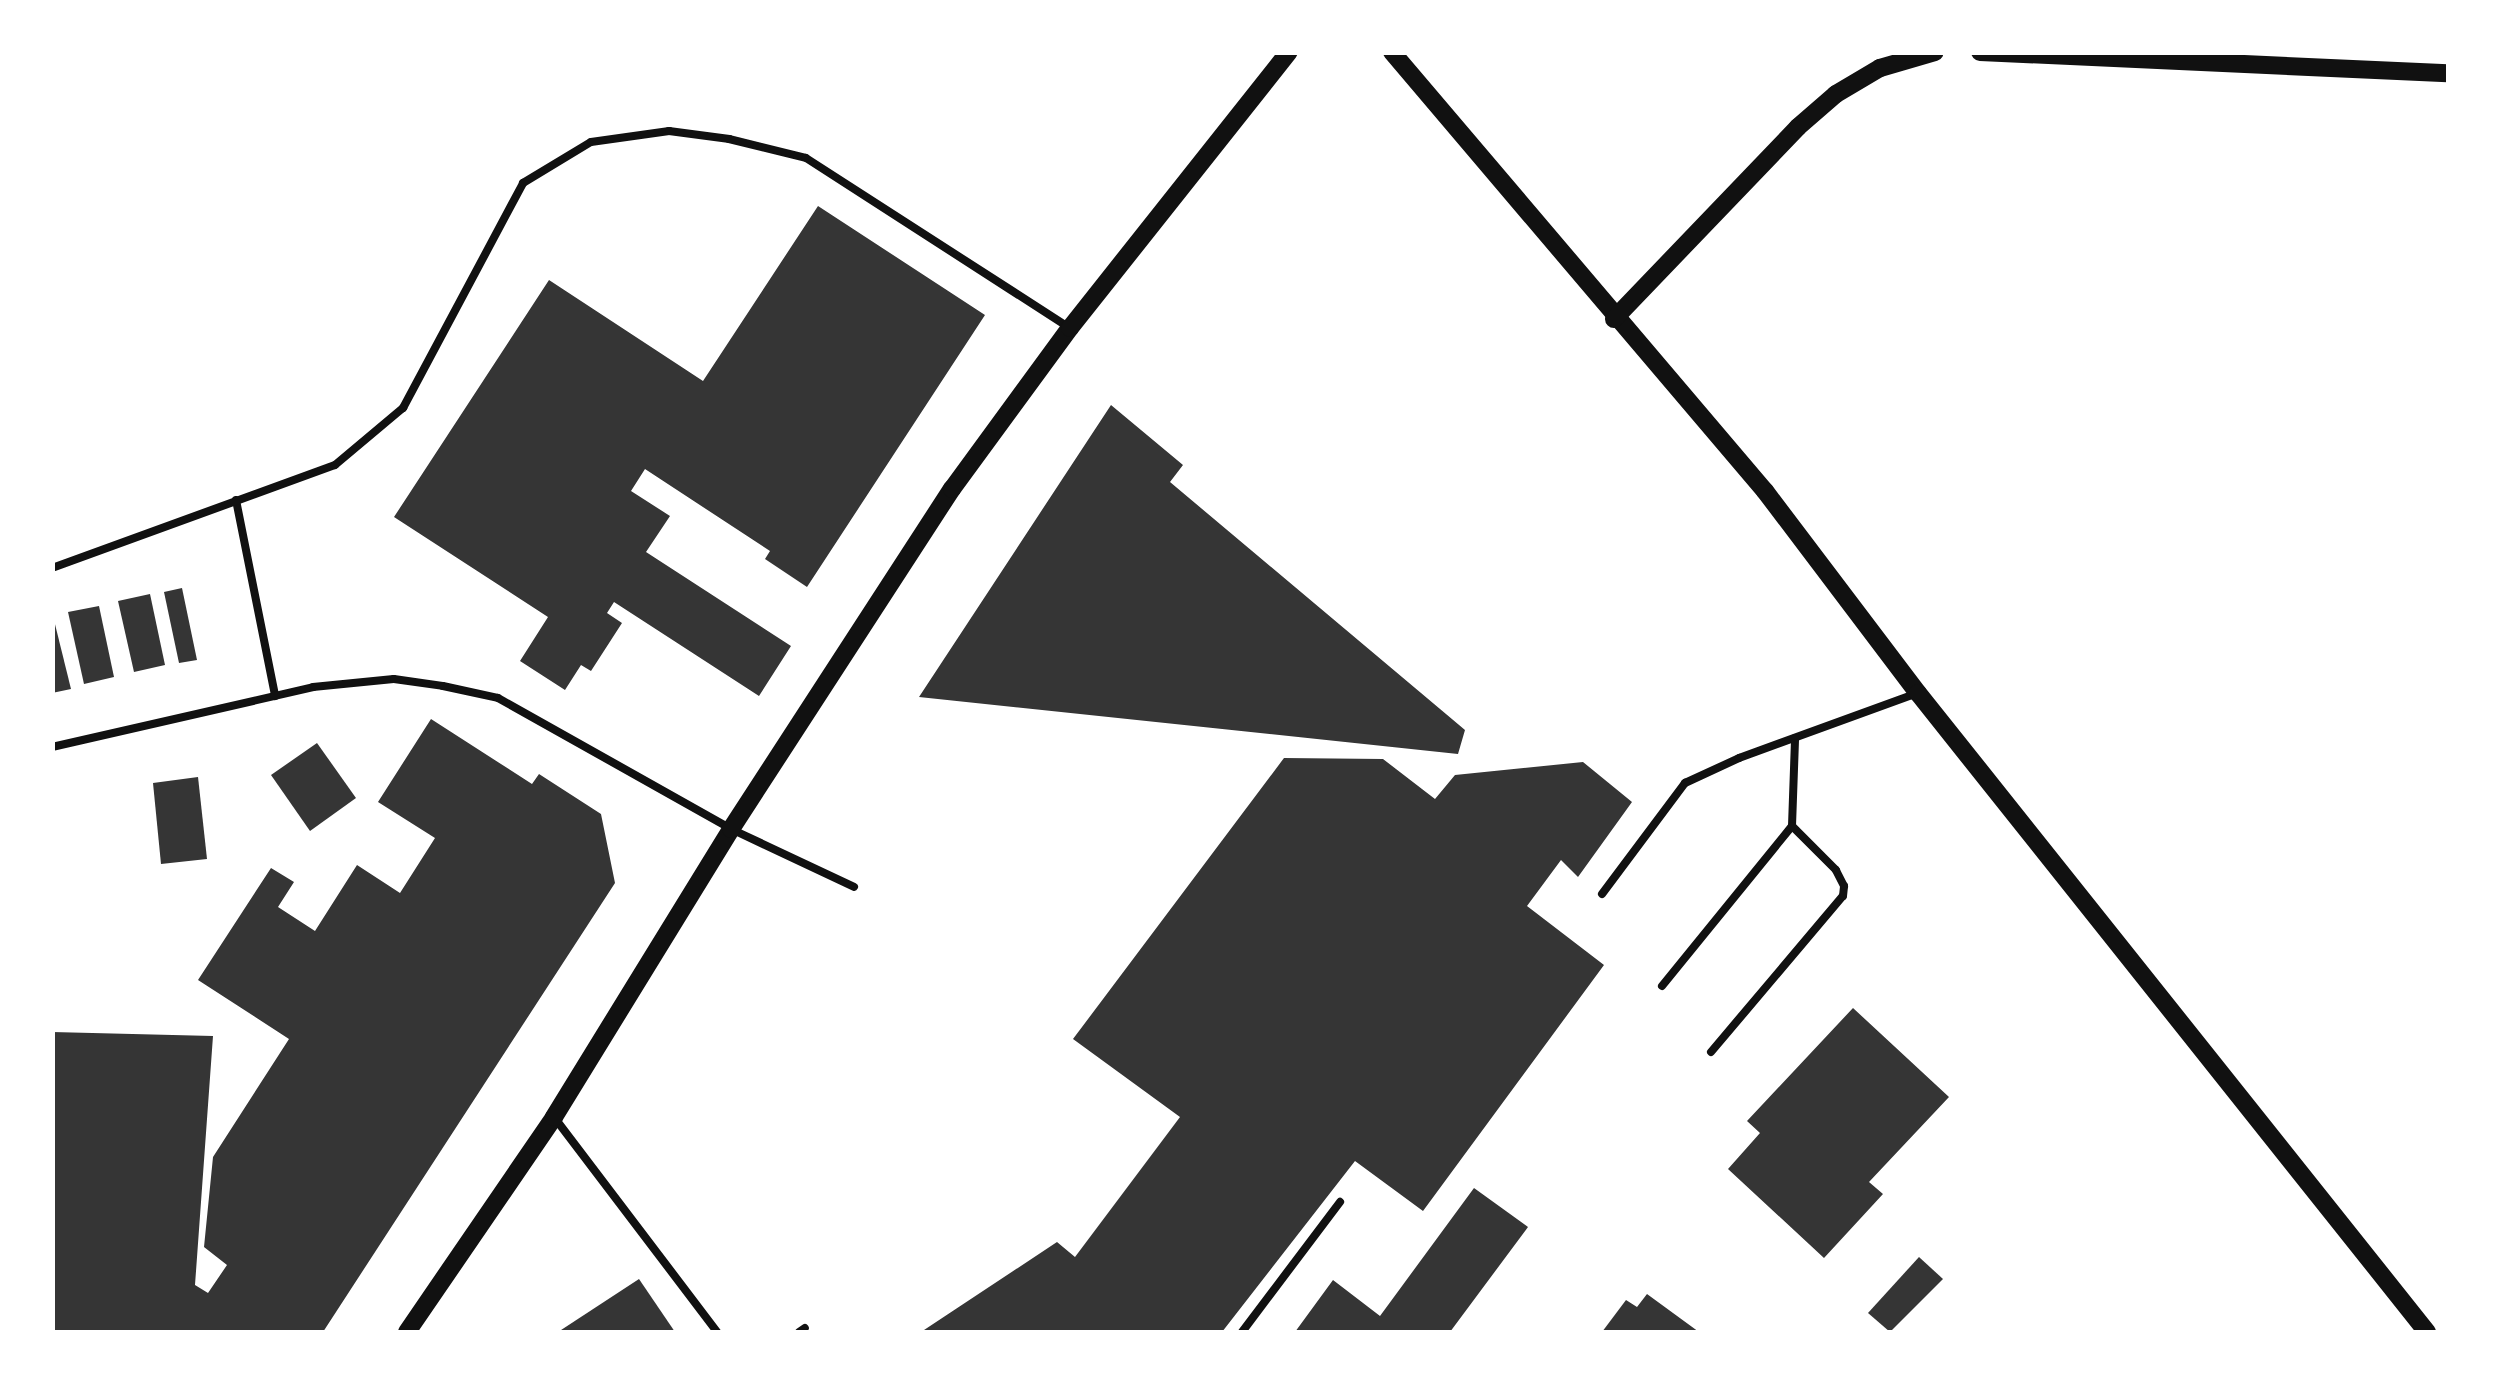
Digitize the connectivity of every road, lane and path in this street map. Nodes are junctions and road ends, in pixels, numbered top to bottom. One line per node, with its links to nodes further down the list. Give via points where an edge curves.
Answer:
1 (1289, 52): 7 (street)
2 (1392, 52): 6 (street)
3 (1935, 52): 6 (street, via 1880,68 1836,94)
4 (1980, 52): 5 (street)
5 (2448, 73)
6 (1614, 318): 10 (street, via 1765,492)
7 (1070, 328): 8 (lane, via 806,158 669,131 591,142 523,183 403,408 335,464); 15 (street, via 952,489)
8 (236, 500): 9 (lane); 11 (lane)
9 (52, 568)
10 (1918, 693): 12 (lane); 25 (street)
11 (275, 696): 13 (lane); 15 (lane, via 394,680 498,698)
12 (1795, 738): 14 (lane); 17 (lane, via 1686,784)
13 (52, 747)
14 (1792, 826): 18 (lane); 19 (lane, via 1836,870 1843,896)
15 (731, 828): 16 (lane); 20 (street)
16 (854, 886)
17 (1602, 894)
18 (1662, 986)
19 (1710, 1052)
20 (554, 1117): 22 (street); 23 (lane)
21 (1340, 1202): 24 (lane)
22 (407, 1332)
23 (717, 1332)
24 (1242, 1332)
25 (2426, 1332)

